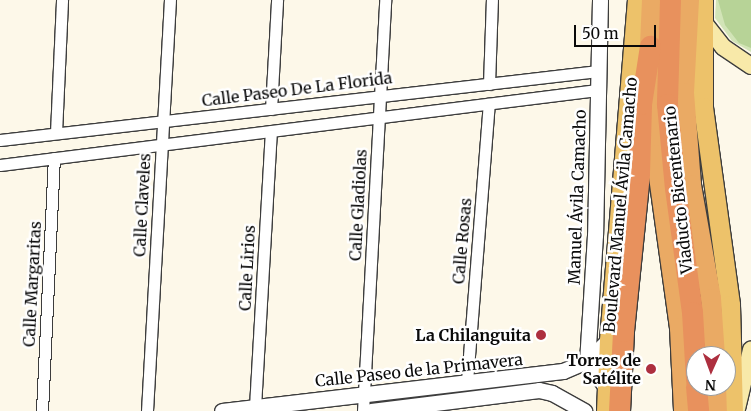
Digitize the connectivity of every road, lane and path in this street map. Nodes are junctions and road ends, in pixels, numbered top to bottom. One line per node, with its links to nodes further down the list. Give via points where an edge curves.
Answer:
1 (62, 0): 24 (street)
2 (170, 0): 22 (street, Calle Claveles)
3 (277, 0): 20 (street)
4 (385, 0): 18 (street, Calle Gladiolas)
5 (492, 0): 16 (street)
6 (600, 0): 15 (street, Manuel Ávila Camacho)
7 (637, 0): 29 (main road, Boulevard Manuel Ávila Camacho)
8 (652, 0): 13 (highway, Boulevard Manuel Ávila Camacho)
9 (670, 0): 30 (highway, Viaducto Bicentenario, via 667,104)
10 (689, 0): 31 (highway, via 684,93 689,167 711,299)
11 (703, 0): 12 (main road)
12 (702, 20): 14 (main road, via 723,47); 52 (main road, via 703,107 730,305)
13 (650, 46): 48 (highway, via 641,104 639,173); 49 (highway, Boulevard Manuel Ávila Camacho, via 656,155 680,328)
14 (751, 66)
15 (598, 71): 16 (street, Calle Paseo De La Florida); 17 (street, Manuel Ávila Camacho)
16 (489, 84): 18 (street, Calle Paseo De La Florida)
17 (597, 90): 19 (street); 33 (street, Manuel Ávila Camacho, via 596,235)
18 (380, 96): 20 (street, Calle Paseo De La Florida); 21 (street, Calle Gladiolas)
19 (490, 104): 21 (street); 34 (street, Calle Rosas)
20 (271, 109): 22 (street, Calle Paseo De La Florida)
21 (379, 117): 23 (street); 36 (street, Calle Gladiolas)
22 (163, 121): 24 (street, Calle Paseo De La Florida); 26 (street, Calle Claveles)
23 (271, 131): 26 (street); 40 (street, Calle Lirios)
24 (56, 134): 25 (street, Calle Paseo De La Florida)
25 (0, 140)
26 (162, 144): 27 (street); 42 (street, Calle Claveles)
27 (54, 158): 28 (street); 41 (street, Calle Margaritas)
28 (0, 165)
29 (609, 340): 33 (street, Calle Paseo de la Primavera); 35 (main road, Boulevard Manuel Ávila Camacho)
30 (694, 346)
31 (714, 346)
32 (751, 350): 52 (main road)
33 (588, 361): 34 (street, Calle Paseo de la Primavera, via 563,371); 35 (street)
34 (467, 381): 36 (street, Calle Paseo de la Primavera)
35 (607, 389): 47 (main road, Boulevard Manuel Ávila Camacho)
36 (365, 393): 40 (street, Calle Paseo de la Primavera); 44 (street, Calle Gladiolas)
37 (697, 396): 50 (highway)
38 (716, 396): 51 (highway)
39 (751, 406): 53 (main road)
40 (255, 407): 43 (street, Calle Paseo de la Primavera)
41 (42, 411)
42 (147, 411)
43 (222, 411)
44 (363, 411)
45 (370, 411): 46 (street, Calle Paseo de la Primavera, via 539,390 552,392)
46 (584, 411)
47 (606, 411)
48 (619, 411)
49 (684, 411)
50 (698, 411)
51 (716, 411)
52 (734, 411)
53 (747, 411)

